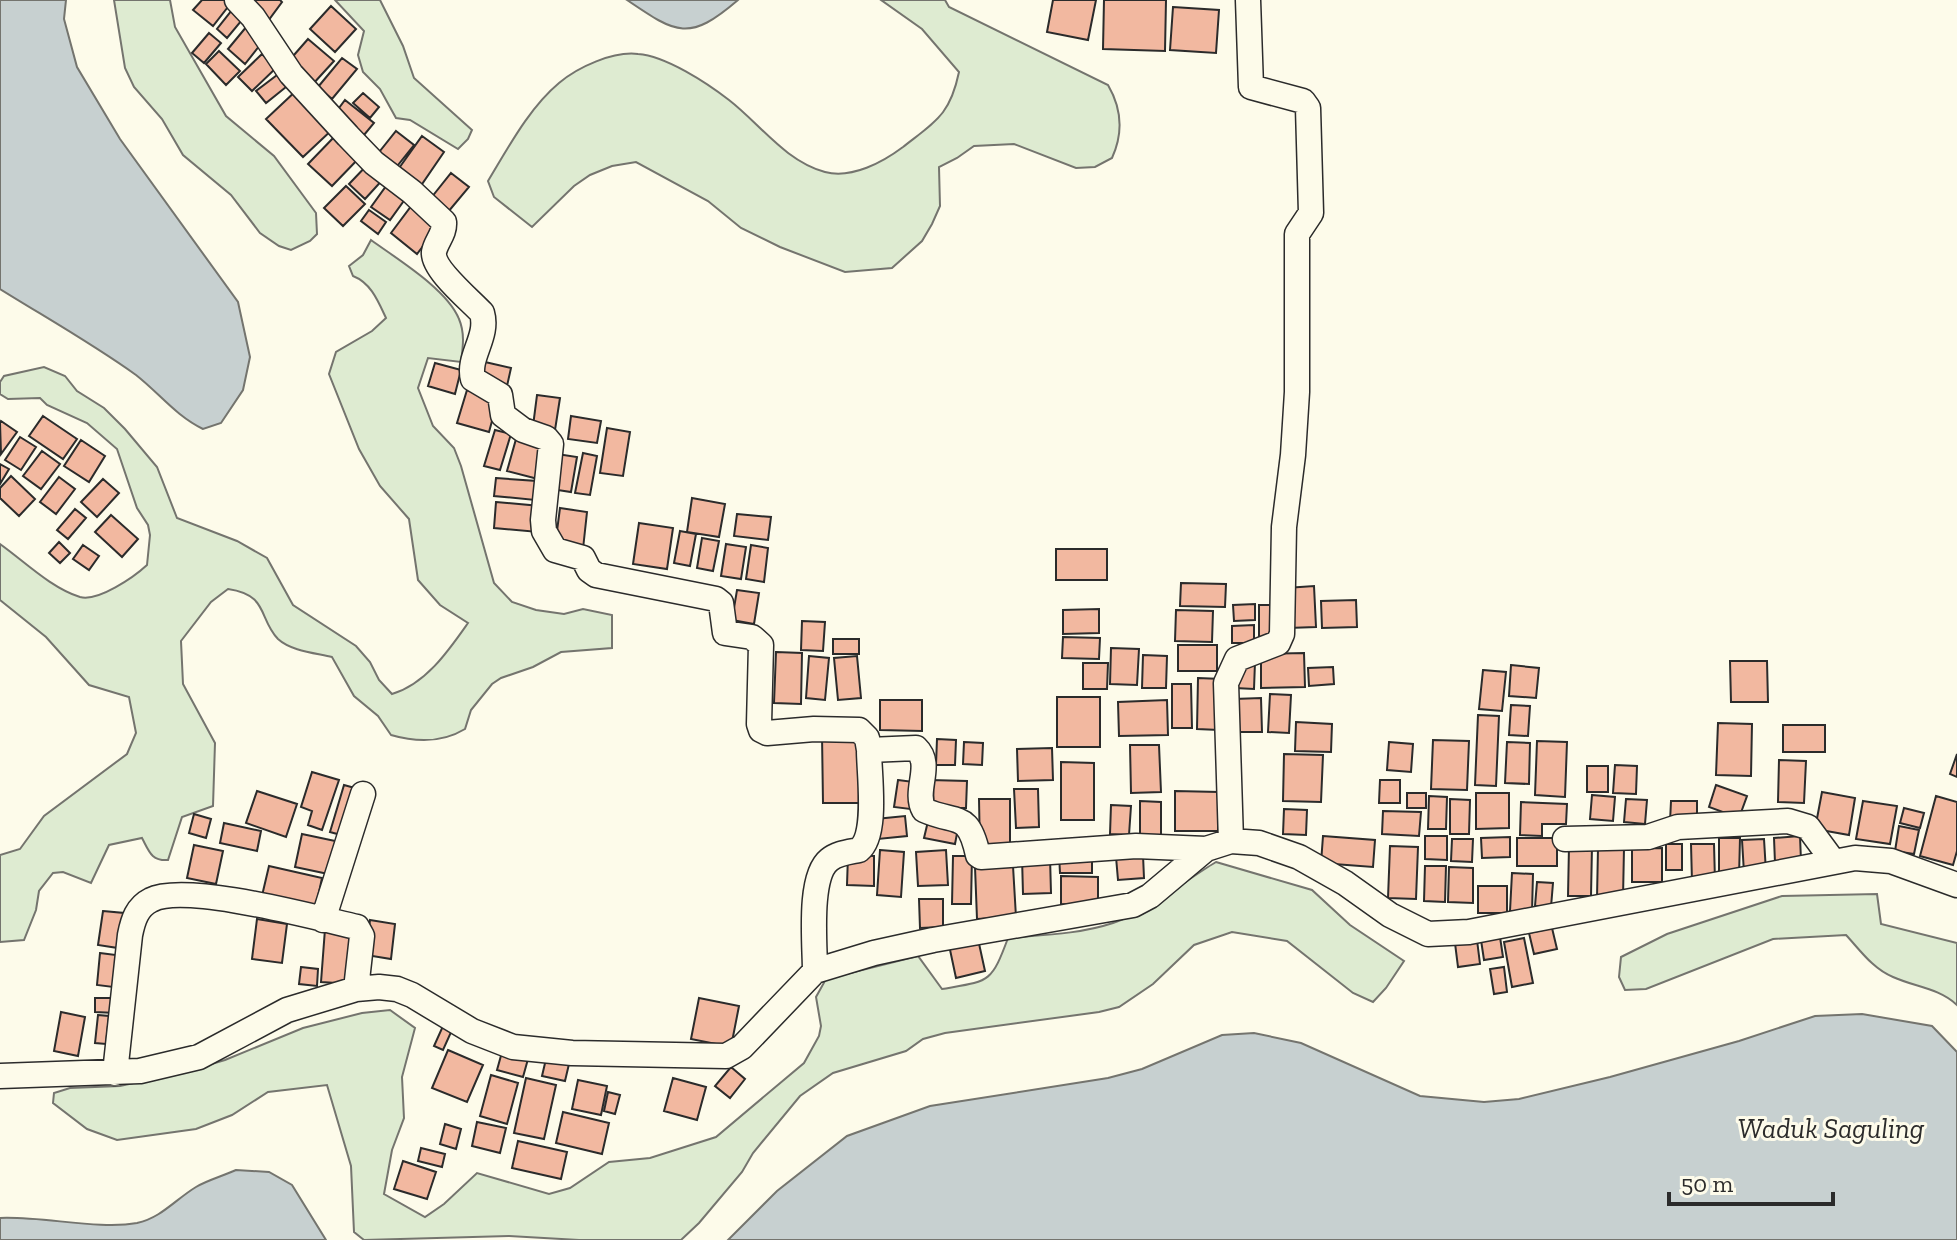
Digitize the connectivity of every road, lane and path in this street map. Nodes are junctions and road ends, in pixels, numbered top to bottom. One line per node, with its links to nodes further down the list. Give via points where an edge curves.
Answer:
1 (237, 0): 3 (street, via 291,74 348,136 444,222 434,257 484,319 473,379 500,395 503,415 516,426 551,444 543,520 555,550 583,558 596,575 716,599 725,633 752,637 761,645 761,730 859,730)
2 (1248, 0): 6 (street, via 1251,87 1303,101 1308,108 1311,213 1297,234 1297,392 1284,527 1282,634 1278,643 1237,659 1226,683)
3 (869, 750): 7 (street, via 916,748 923,754 920,803 924,810 962,822 971,830 981,857 1123,847); 11 (street, via 868,838 859,850 828,860 821,872)
4 (363, 794): 10 (street)
5 (1565, 839): 8 (street, via 1648,837 1678,827 1788,821 1808,827)
6 (1231, 841): 7 (street); 8 (street, via 1259,843 1299,857 1428,934)
7 (1206, 849): 11 (street, via 1133,905 933,940)
8 (1833, 861): 9 (street, via 1891,861)
9 (1957, 885)
10 (323, 920): 12 (street, via 361,930); 13 (street, via 220,899 165,895 151,900 133,920)
11 (815, 971): 12 (street, via 742,1047 716,1057 513,1047 472,1031 397,989)
12 (356, 989): 13 (street, via 287,1010 199,1057)
13 (115, 1073): 14 (street)
14 (0, 1076)

